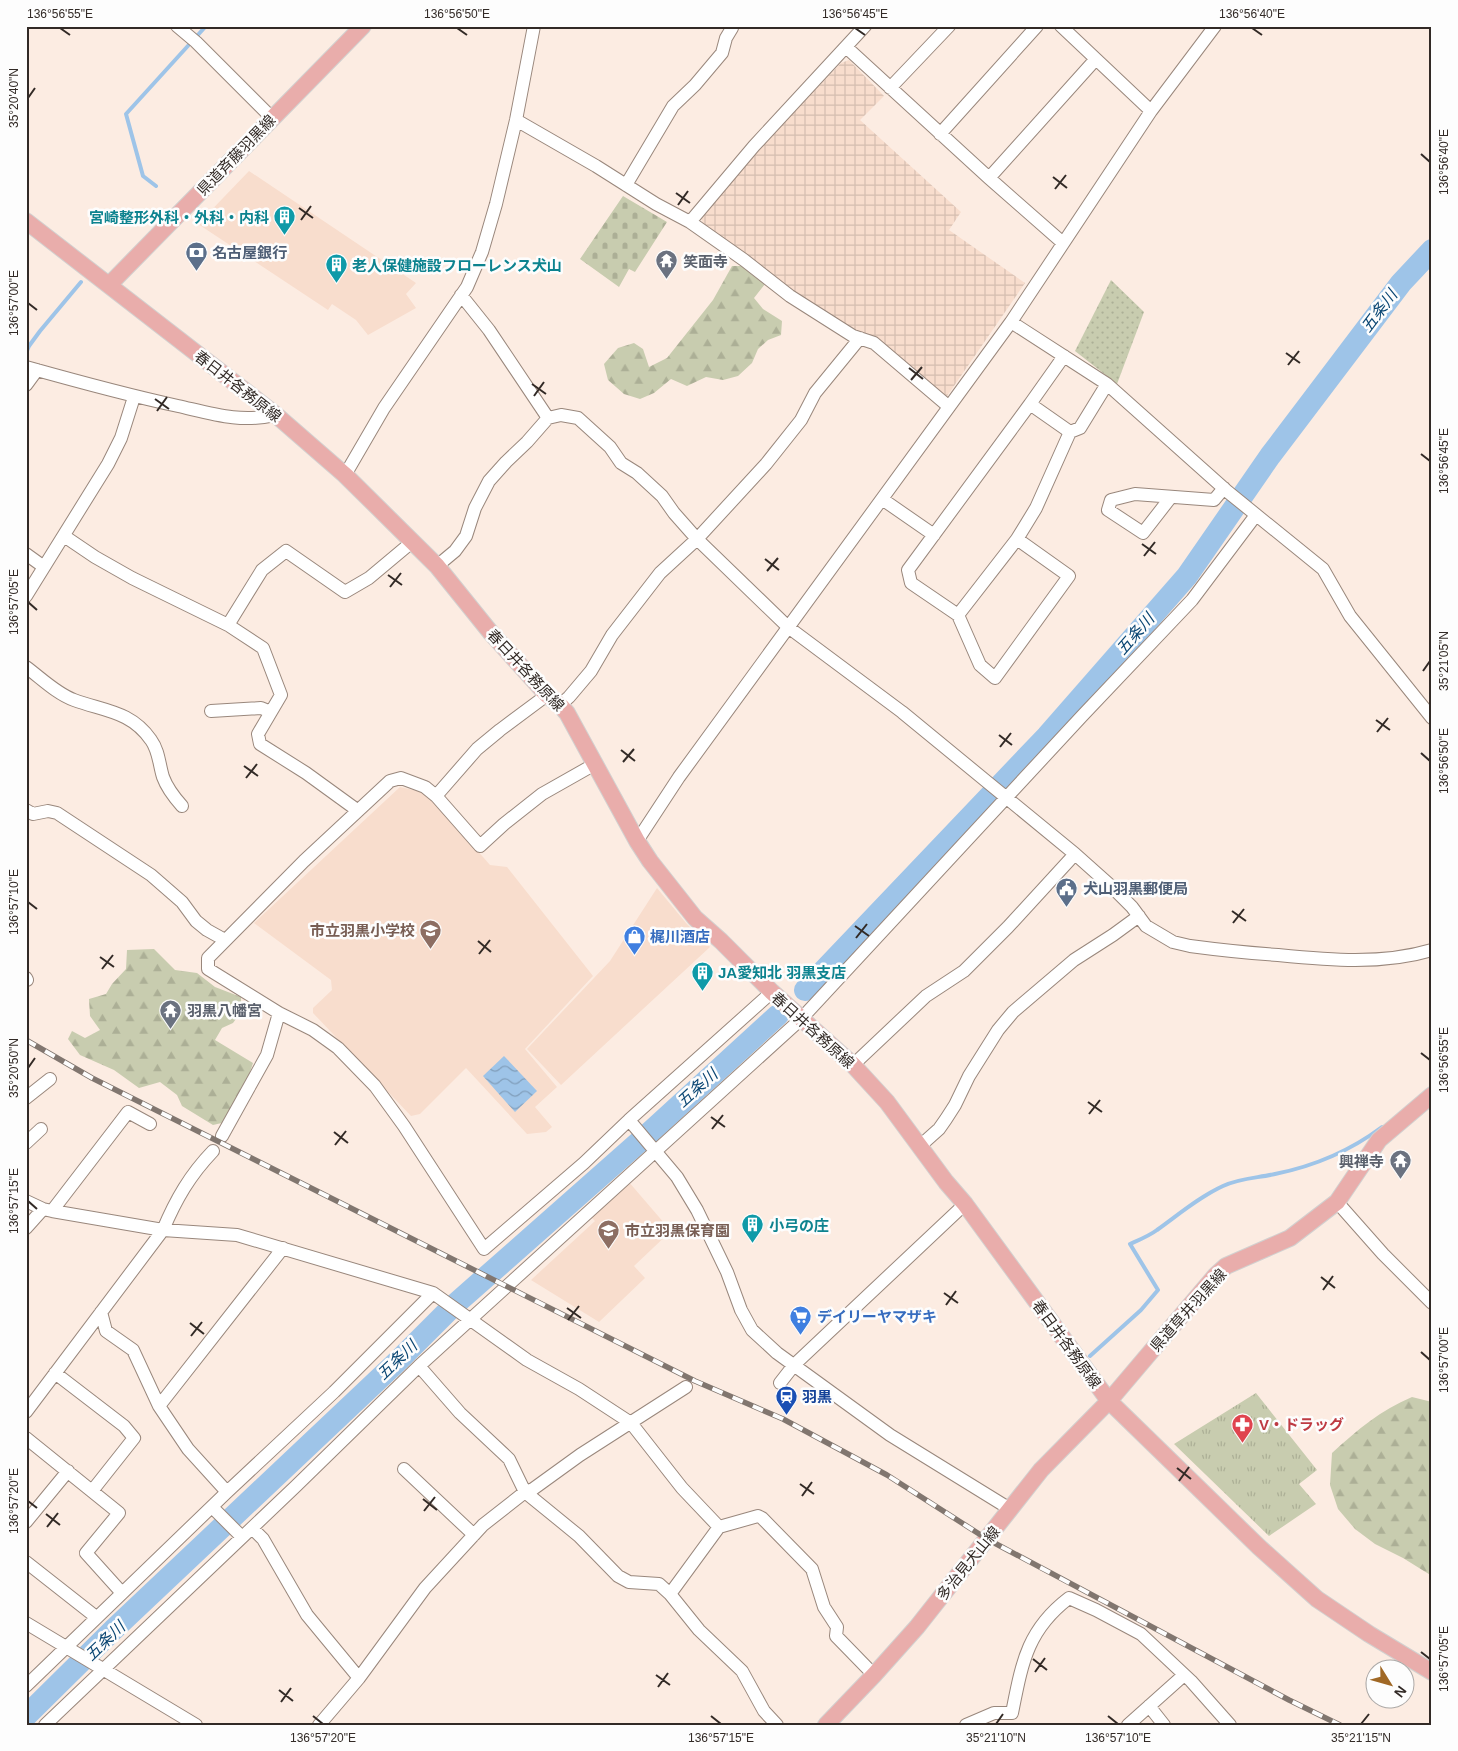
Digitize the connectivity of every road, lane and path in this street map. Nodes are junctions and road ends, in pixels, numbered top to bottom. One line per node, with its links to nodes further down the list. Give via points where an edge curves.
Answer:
1 (177, 26): 14 (street)
2 (363, 26): 14 (main road, 県道斉藤羽黒線)
3 (534, 26): 15 (street)
4 (865, 26): 10 (street)
5 (949, 26): 12 (street)
6 (1037, 26): 16 (street)
7 (1061, 26): 11 (street)
8 (1215, 26): 13 (street)
9 (732, 28): 18 (street, via 722,53 674,106)
10 (846, 47): 12 (street); 20 (street, via 754,146)
11 (1095, 60): 13 (street); 17 (street)
12 (890, 88): 16 (street)
13 (1151, 111): 21 (street)
14 (272, 118): 22 (main road, 県道斉藤羽黒線)
15 (516, 120): 18 (street); 23 (street, via 484,244)
16 (940, 134): 17 (street)
17 (989, 178): 21 (street)
18 (626, 185): 20 (street)
19 (26, 221): 22 (main road, 春日井各務原線)
20 (690, 222): 25 (street, via 790,296)
21 (1063, 243): 24 (street)
22 (109, 285): 33 (main road, 春日井各務原線)
23 (461, 295): 34 (street, via 489,330); 36 (street, via 384,408)
24 (1010, 322): 26 (street); 32 (street)
25 (860, 338): 32 (street, via 874,342); 44 (street, via 815,393 801,420 766,464)
26 (1064, 356): 28 (street); 31 (street)
27 (32, 368): 29 (street); 30 (street)
28 (1107, 384): 35 (street, via 1080,428); 37 (street)
29 (26, 385)
30 (134, 397): 33 (street, via 244,419); 42 (street, via 121,438 108,464)
31 (1030, 404): 35 (street); 41 (street)
32 (948, 406): 39 (street)
33 (276, 415): 36 (main road, 春日井各務原線)
34 (548, 418): 44 (street, via 561,415 578,418 610,447 621,464 662,496); 47 (street, via 489,481 466,536)
35 (1070, 432): 43 (street, via 1036,508)
36 (345, 474): 45 (main road, 春日井各務原線)
37 (1226, 490): 38 (street, via 1214,500); 40 (street)
38 (1171, 496): 38 (street, via 1135,494 1111,500 1108,510 1143,533)
39 (882, 499): 41 (street); 52 (street)
40 (1253, 512): 57 (street, via 1322,568 1350,616); 60 (street, via 1192,600)
41 (934, 535): 50 (street, via 908,570 911,582)
42 (64, 536): 48 (street); 51 (street, via 132,578)
43 (1017, 538): 50 (street); 50 (street, via 1068,576 995,678 980,664)
44 (697, 539): 52 (street); 54 (street, via 660,572 569,697)
45 (412, 542): 47 (main road, 春日井各務原線); 51 (street, via 369,578 345,592 286,550 262,570)
46 (26, 554): 48 (street)
47 (437, 566): 54 (main road, 春日井各務原線, via 492,633)
48 (44, 567): 49 (street)
49 (26, 596)
50 (958, 615)
51 (228, 625): 56 (street, via 263,648 281,695)
52 (788, 627): 60 (street, via 902,712); 64 (street, via 679,777)
53 (26, 667): 61 (street, via 73,700 131,719 151,740 168,789)
54 (554, 700): 58 (main road, 春日井各務原線, via 567,714); 59 (street, via 500,730 477,749)
55 (211, 711): 56 (street, via 261,708)
56 (271, 712): 63 (street, via 258,734 260,744)
57 (1432, 718)
58 (595, 764): 59 (street, via 542,794 480,846); 64 (main road, 春日井各務原線)
59 (436, 796): 63 (street, via 425,787 401,778 390,781)
60 (1007, 799): 65 (street); 71 (street)
61 (182, 806)
62 (26, 810): 67 (street, via 33,814 57,813 151,875 182,902 196,921)
63 (357, 810): 67 (street)
64 (637, 841): 69 (main road, 春日井各務原線, via 695,918)
65 (1074, 854): 66 (street, via 1112,886); 72 (street, via 964,971 926,996)
66 (1139, 916): 68 (street, via 1146,926 1173,942 1214,950 1366,960); 81 (street, via 1074,960 1013,1012 998,1030 939,1129)
67 (225, 940): 70 (street, via 208,958 208,969)
68 (1432, 950)
69 (772, 992): 71 (main road, 春日井各務原線); 76 (street)
70 (279, 1013): 76 (street, via 313,1030 338,1048 375,1086 484,1249); 79 (street, via 267,1055)
71 (802, 1019): 72 (main road, 春日井各務原線); 82 (street)
72 (853, 1065): 81 (main road, 春日井各務原線, via 887,1102)
73 (50, 1079): 75 (street)
74 (1432, 1095): 85 (main road, 県道草井羽黒線, via 1379,1140)
75 (26, 1098)
76 (629, 1120): 82 (street)
77 (150, 1124): 87 (street, via 128,1112)
78 (41, 1129): 80 (street)
79 (222, 1136)
80 (26, 1143)
81 (920, 1146): 86 (main road, 春日井各務原線)
82 (655, 1149): 94 (street); 95 (street, via 677,1176 696,1210 752,1330)
83 (213, 1151): 89 (street, via 178,1196)
84 (26, 1201): 87 (street)
85 (1337, 1202): 92 (street); 100 (main road, 県道草井羽黒線, via 1290,1238 1226,1266)
86 (965, 1204): 95 (street); 100 (main road, 春日井各務原線)
87 (48, 1210): 88 (street); 89 (street)
88 (26, 1228)
89 (163, 1230): 90 (street, via 237,1235); 93 (street)
90 (283, 1248): 91 (street); 101 (street)
91 (436, 1295): 94 (street); 108 (street)
92 (1432, 1302)
93 (100, 1312): 97 (street); 101 (street, via 106,1330 133,1350)
94 (468, 1319): 96 (street); 103 (street, via 527,1360)
95 (794, 1364): 98 (street); 111 (street, via 890,1436)
96 (419, 1366): 109 (street, via 460,1413 509,1459); 114 (street)
97 (55, 1373): 102 (street); 107 (street, via 124,1426 134,1438)
98 (780, 1383)
99 (686, 1387): 103 (street)
100 (1109, 1401): 111 (main road, 多治見犬山線, via 1041,1470); 123 (main road, 春日井各務原線, via 1317,1599 1369,1634)
101 (160, 1406): 108 (street, via 188,1449)
102 (26, 1412)
103 (631, 1423): 109 (street); 113 (street, via 682,1488)
104 (26, 1438): 106 (street)
105 (404, 1469): 115 (street)
106 (68, 1471): 107 (street); 112 (street)
107 (92, 1491): 118 (street, via 119,1512 86,1553)
108 (227, 1492): 110 (street)
109 (525, 1492): 115 (street); 119 (street, via 579,1536 618,1576 629,1582 659,1584)
110 (212, 1507): 116 (street); 118 (street)
111 (1010, 1509): 125 (main road, 多治見犬山線, via 917,1627)
112 (26, 1522)
113 (719, 1527): 119 (street); 125 (street, via 758,1516 762,1518 812,1569 824,1607 837,1627 836,1636)
114 (252, 1528): 116 (street); 127 (street, via 263,1539 307,1615)
115 (474, 1535): 127 (street, via 425,1588)
116 (242, 1537): 124 (street)
117 (26, 1562): 120 (street)
118 (122, 1593): 120 (street)
119 (670, 1594): 133 (street, via 699,1630 742,1670 764,1711)
120 (96, 1617): 122 (street)
121 (26, 1623): 122 (street)
122 (66, 1647): 124 (street); 128 (street)
123 (1430, 1668)
124 (104, 1669): 130 (street); 131 (street)
125 (874, 1675): 134 (main road, 多治見犬山線)
126 (1184, 1675): 129 (street); 135 (street, via 1141,1634 1070,1598 1054,1610 1034,1637 1020,1674 1012,1713 994,1714); 138 (street)
127 (359, 1678): 132 (street)
128 (26, 1686)
129 (1149, 1706): 136 (street); 137 (street)
130 (45, 1725)
131 (196, 1725)
132 (319, 1725)
133 (777, 1725)
134 (826, 1725)
135 (966, 1725)
136 (1128, 1725)
137 (1164, 1725)
138 (1230, 1725)

